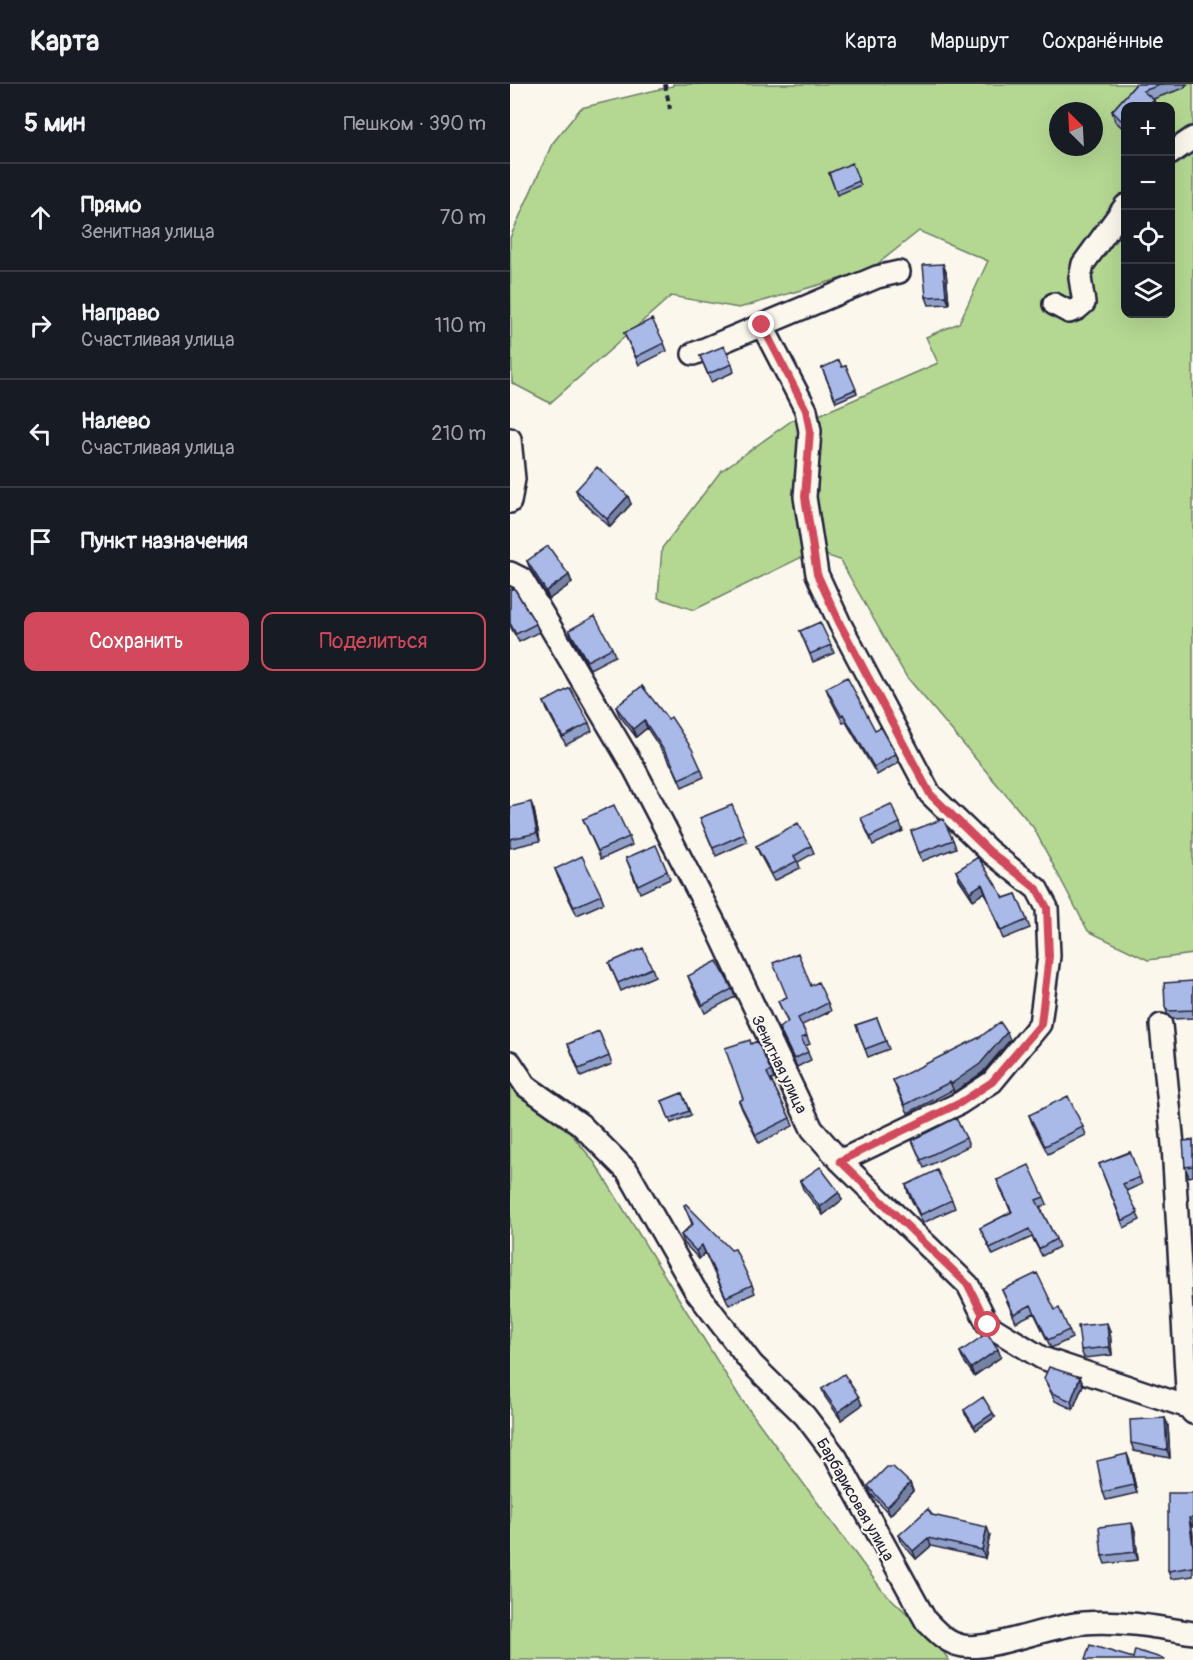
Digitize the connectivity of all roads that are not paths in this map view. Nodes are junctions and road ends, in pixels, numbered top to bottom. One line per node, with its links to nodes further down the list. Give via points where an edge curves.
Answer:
1 (1193, 138): 2 (street)
2 (1175, 151)
3 (1121, 210): 5 (street, via 1083,264 1080,278 1084,303 1069,312)
4 (899, 272): 6 (street, via 877,277)
5 (1054, 304)
6 (762, 325): 7 (street); 13 (street, via 806,410 810,431 805,497 817,574 840,624 930,794 989,851 1037,889 1047,908 1049,956 1041,1024 992,1082 960,1103)
7 (693, 354)
8 (510, 439): 9 (street, via 514,479)
9 (510, 502)
10 (510, 573): 13 (street, Зенитная улица, via 522,579 635,770 716,926 812,1129)
11 (1161, 1025): 14 (street)
12 (510, 1062): 15 (street, Барбарисовая улица, via 526,1086 580,1124 628,1172 695,1290 752,1364 805,1416 836,1457 926,1621 945,1640 964,1646 988,1644 1084,1623 1135,1623)
13 (840, 1161): 14 (street, Зенитная улица, via 968,1285 988,1325 1042,1358)
14 (1190, 1410)
15 (1193, 1633)

